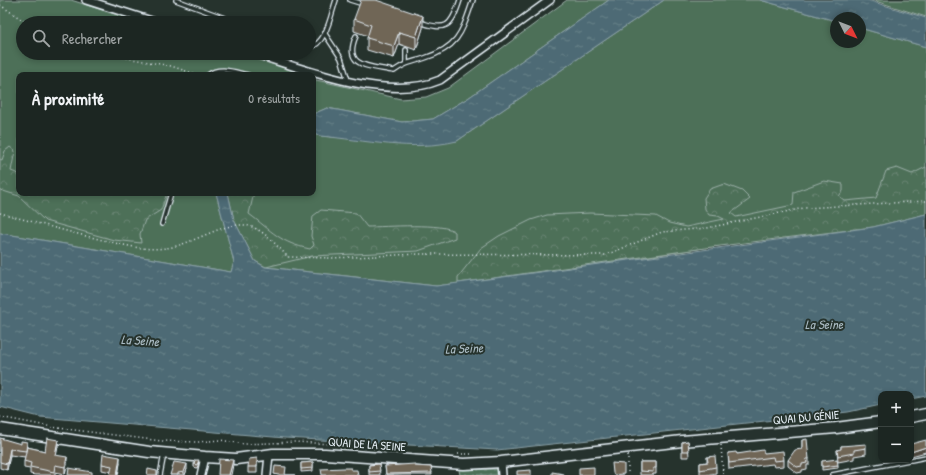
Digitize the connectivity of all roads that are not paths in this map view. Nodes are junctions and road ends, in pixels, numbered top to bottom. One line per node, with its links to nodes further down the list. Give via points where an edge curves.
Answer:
1 (86, 0): 9 (street)
2 (176, 0): 10 (lane)
3 (336, 0): 12 (lane)
4 (350, 0): 8 (lane)
5 (460, 0): 11 (lane, via 455,16 442,28)
6 (473, 0): 17 (lane, via 458,40 440,52)
7 (550, 0): 22 (street, via 440,80 427,86 394,88)
8 (371, 7)
9 (136, 16)
10 (219, 16)
11 (414, 21)
12 (325, 34): 14 (lane, via 323,40); 22 (lane, via 341,58)
13 (356, 36): 17 (lane, via 351,47 354,58 360,64 394,71)
14 (316, 45)
15 (406, 50): 17 (lane)
16 (272, 60): 20 (street)
17 (406, 63)
18 (212, 72): 19 (lane)
19 (234, 72)
20 (303, 72)
21 (316, 75): 22 (street)
22 (348, 80)
23 (170, 196): 24 (lane)
24 (162, 224)
25 (926, 414): 26 (street)
26 (914, 416)
27 (878, 422): 29 (street, QUAI DU GÉNIE)
28 (0, 429): 30 (street, QUAI DE LA SEINE)
29 (732, 437): 35 (street, QUAI DE LA SEINE)
30 (164, 452): 32 (street, QUAI DE LA SEINE); 37 (lane)
31 (269, 455): 32 (street, QUAI DE LA SEINE, via 236,459); 35 (street, QUAI DE LA SEINE, via 325,454 464,464); 39 (street)
32 (205, 457): 38 (street)
33 (926, 457): 34 (lane)
34 (914, 459)
35 (500, 462): 40 (street)
36 (894, 463): 41 (lane)
37 (160, 475)
38 (200, 475)
39 (266, 475)
40 (502, 475)
41 (832, 475)

